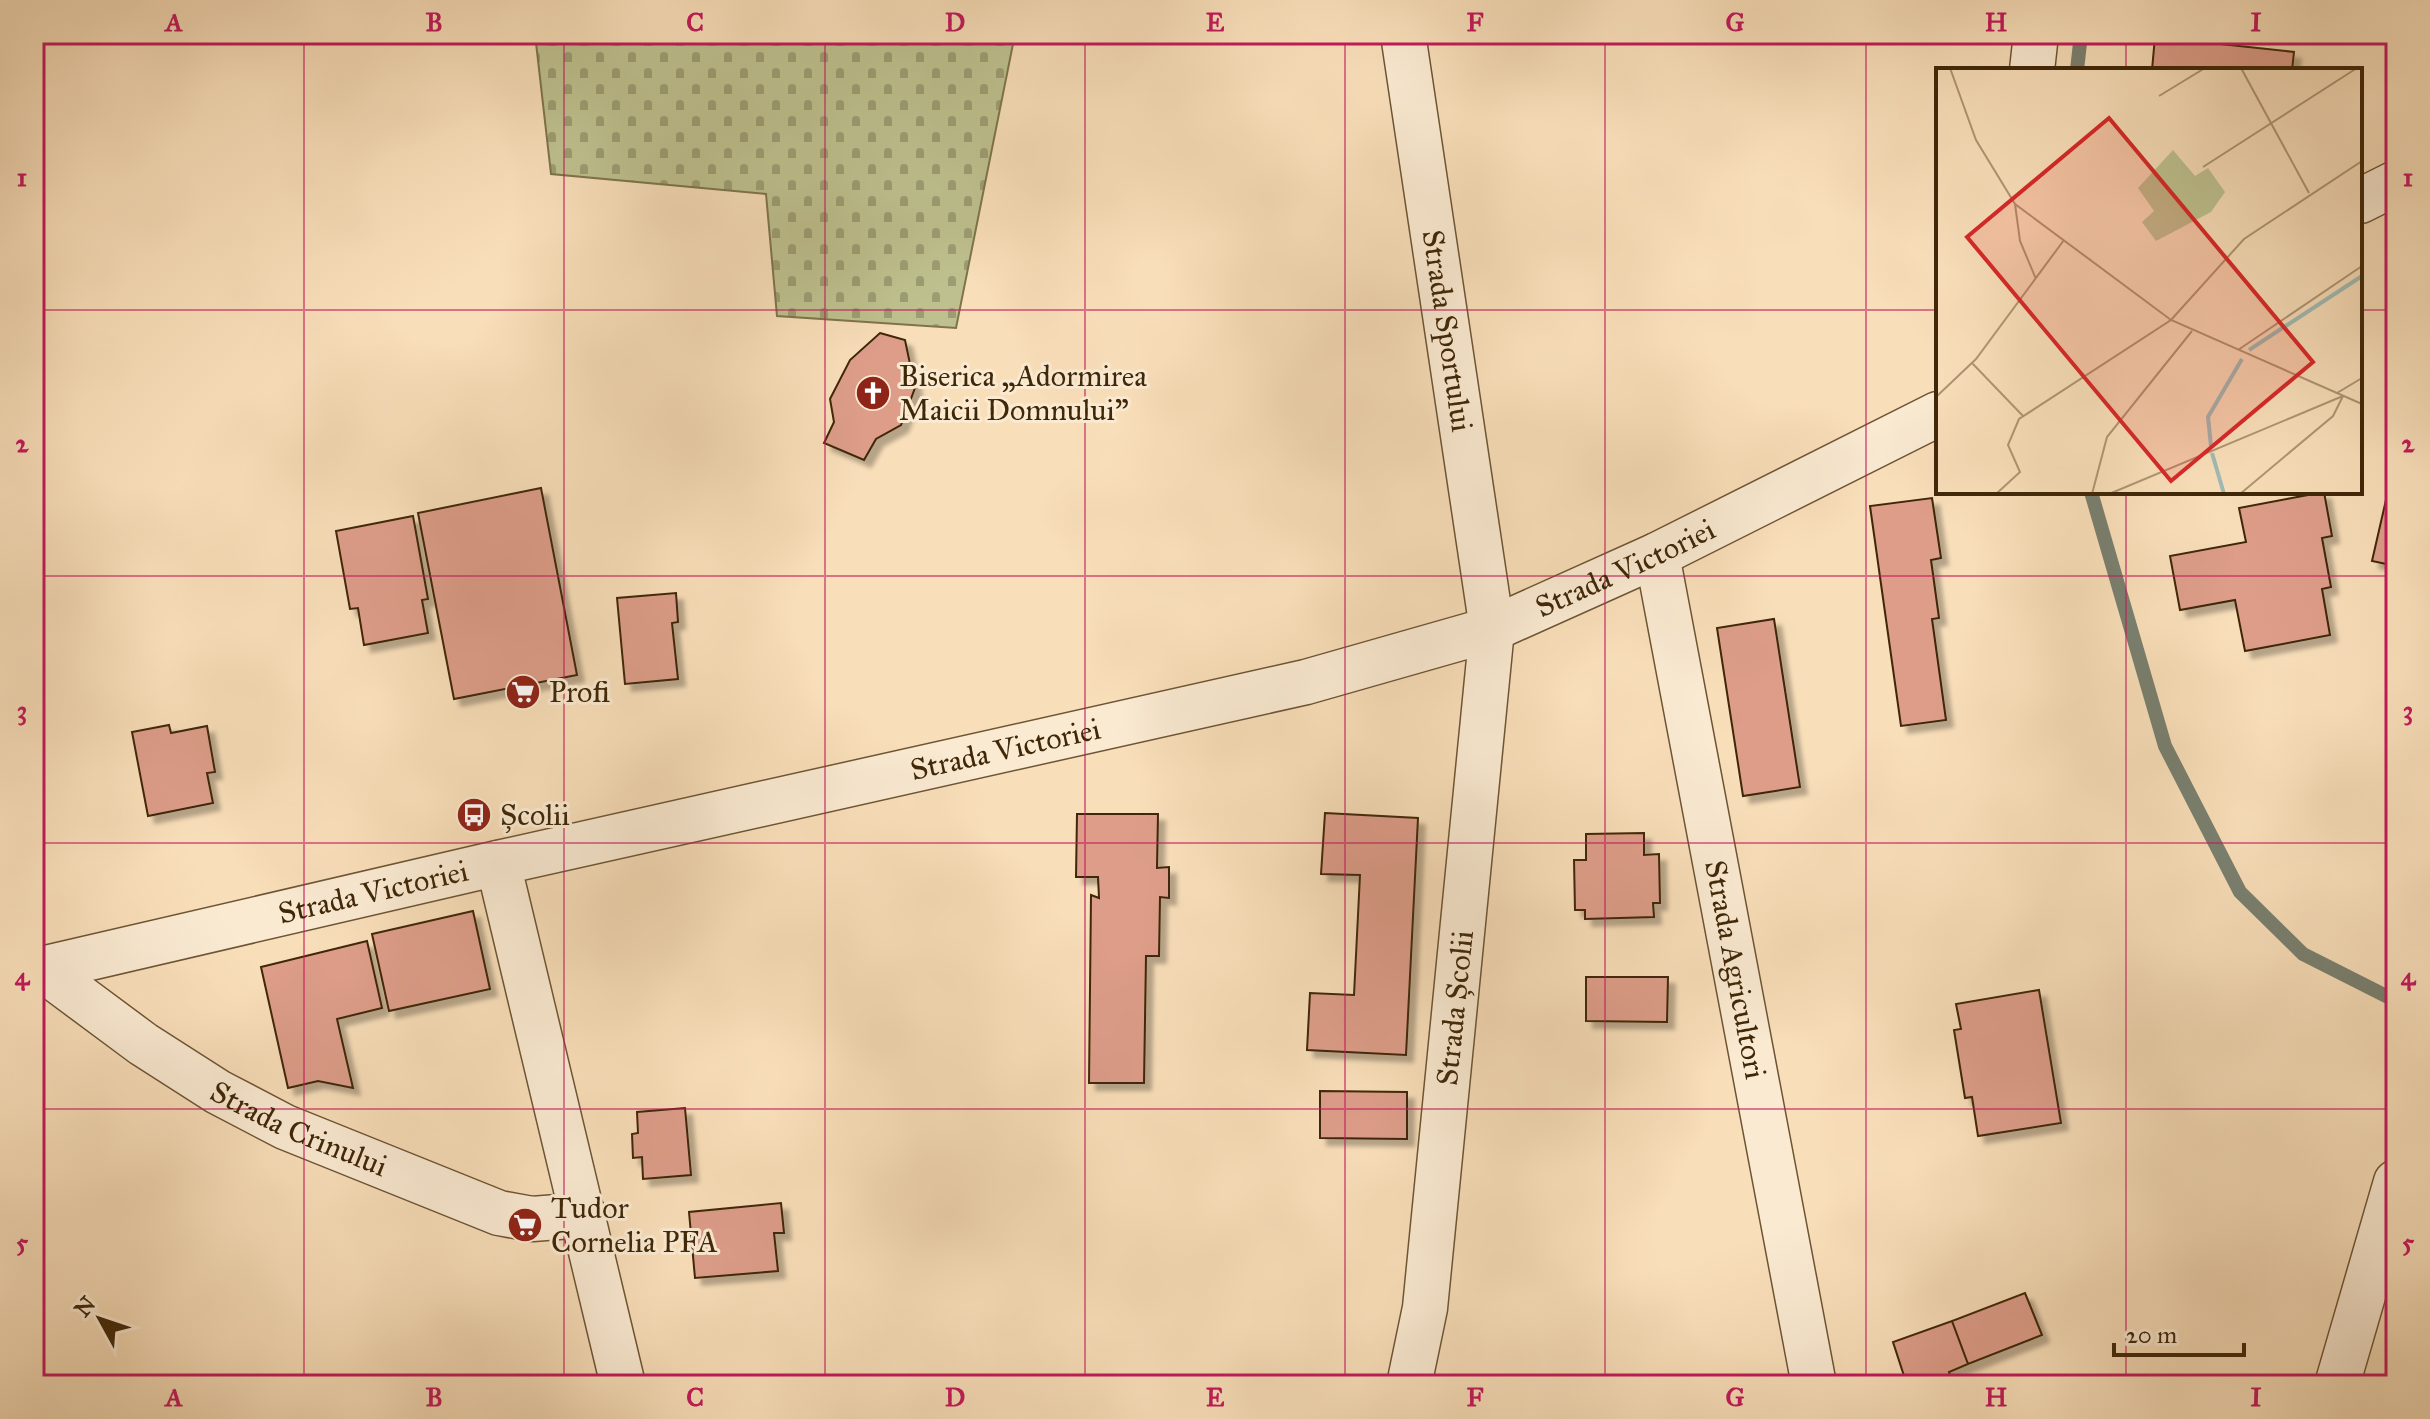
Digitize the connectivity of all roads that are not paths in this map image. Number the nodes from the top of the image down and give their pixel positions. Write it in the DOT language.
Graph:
graph roads {
  1 [pos="1403,34"];
  2 [pos="2036,34"];
  3 [pos="2032,68"];
  4 [pos="2396,183"];
  5 [pos="2362,200"];
  6 [pos="1936,415"];
  7 [pos="1657,555"];
  8 [pos="1492,629"];
  9 [pos="498,863"];
  10 [pos="38,969"];
  11 [pos="2396,1182"];
  12 [pos="584,1215"];
  13 [pos="623,1385"];
  14 [pos="1409,1385"];
  15 [pos="1814,1385"];
  16 [pos="2337,1385"];
  1 -- 8 [label="street, Strada Sportului"];
  2 -- 3 [label="street"];
  4 -- 5 [label="street"];
  6 -- 7 [label="street, Strada Victoriei"];
  7 -- 8 [label="street, Strada Victoriei"];
  7 -- 15 [label="street, Strada Agricultori"];
  8 -- 9 [label="street, Strada Victoriei"];
  8 -- 14 [label="street, Strada Școlii"];
  9 -- 10 [label="street, Strada Victoriei"];
  9 -- 12 [label="street"];
  10 -- 12 [label="street, Strada Crinului"];
  11 -- 16 [label="street"];
  12 -- 13 [label="street"];
}
